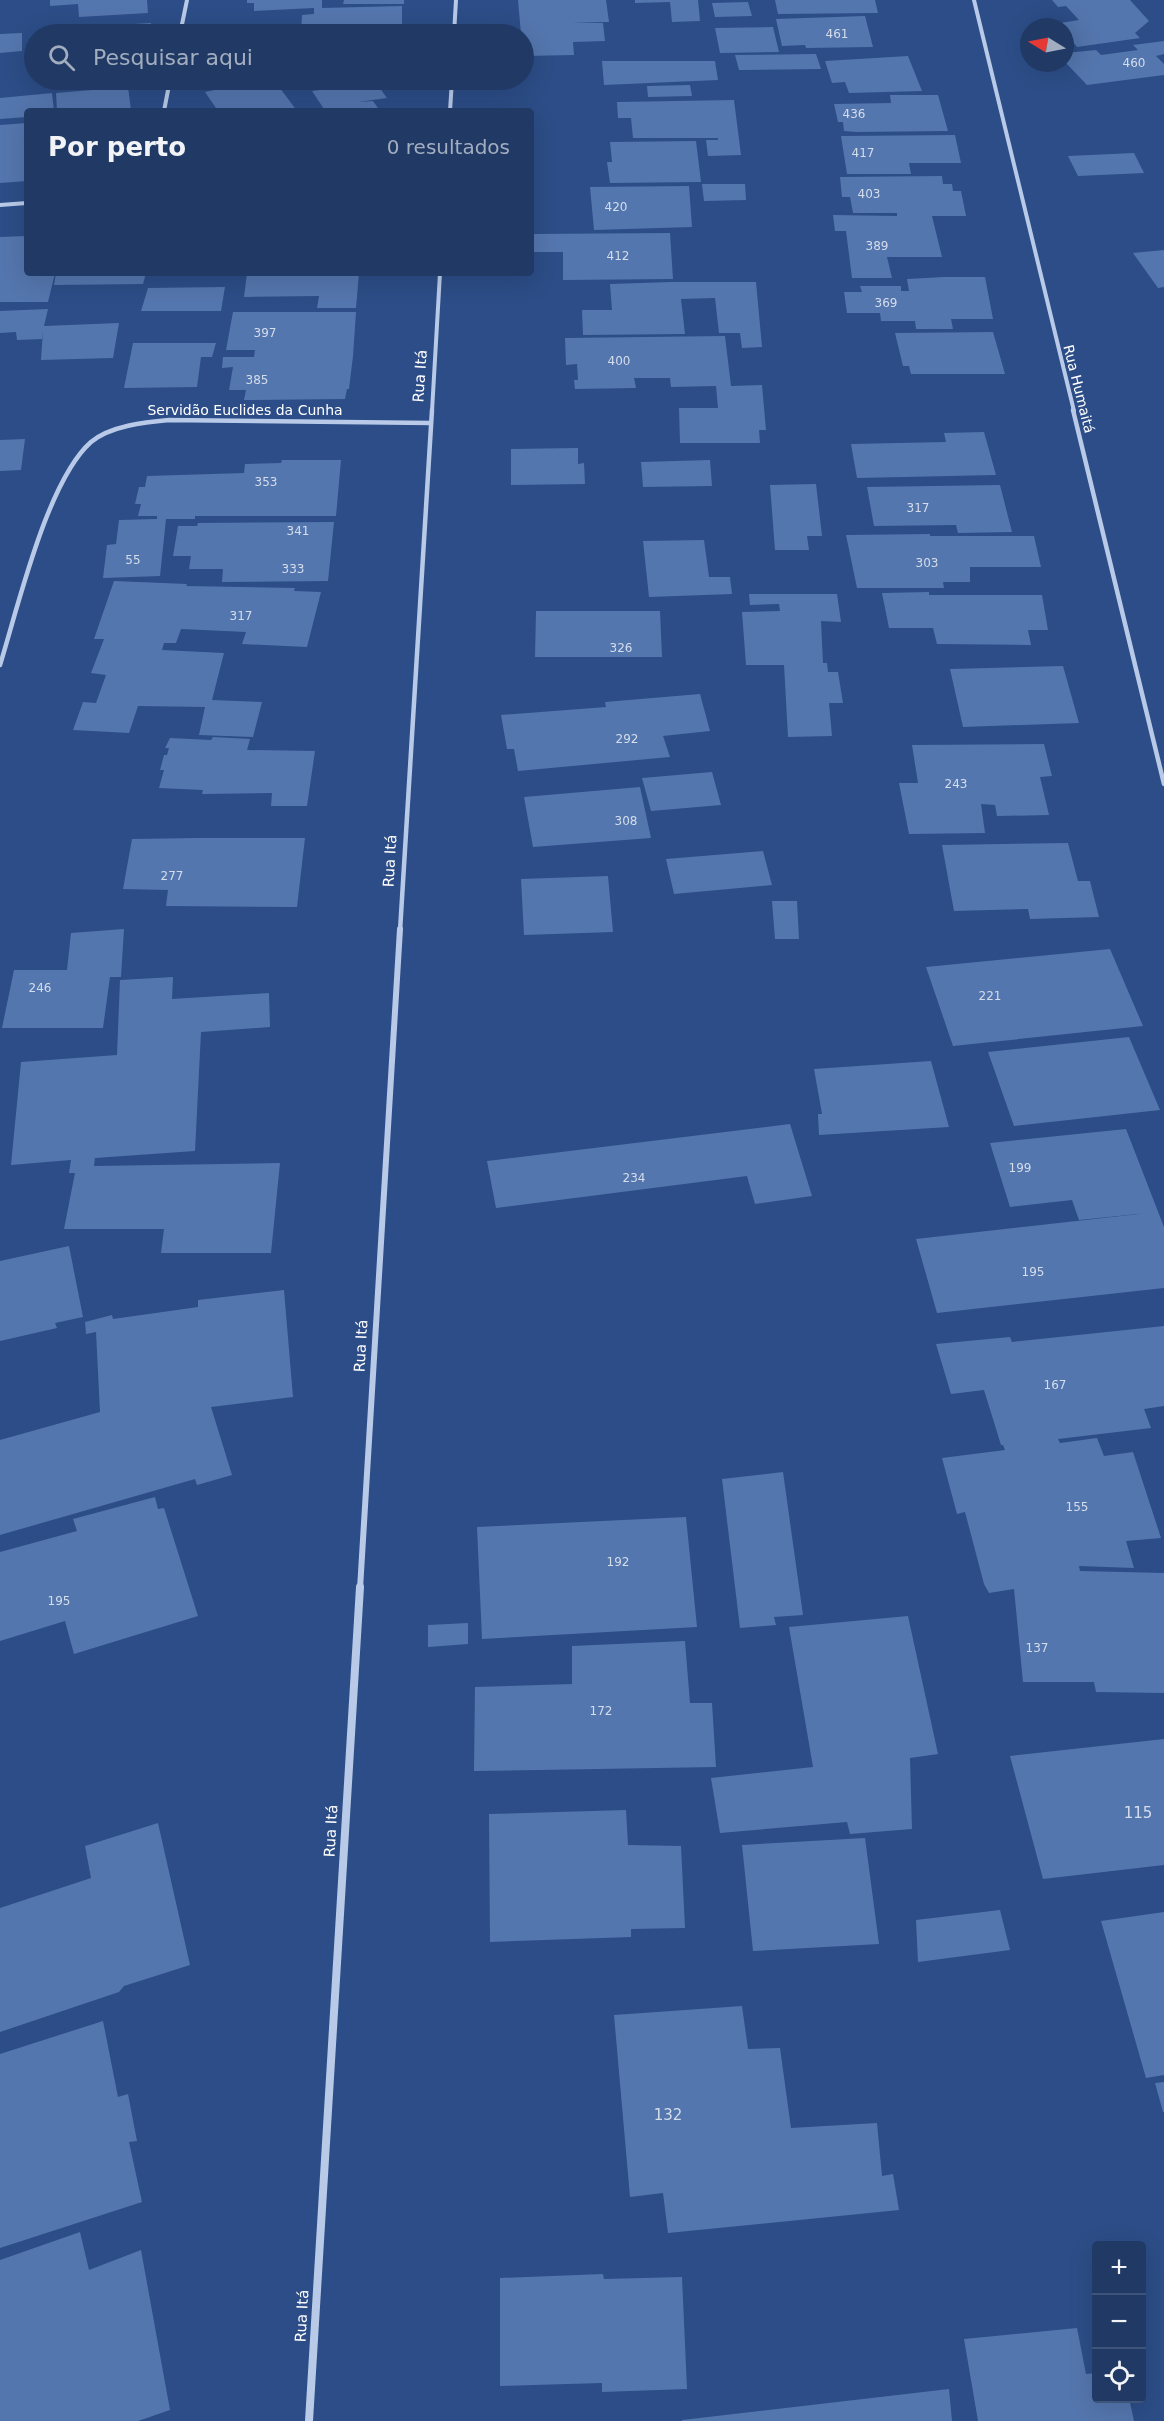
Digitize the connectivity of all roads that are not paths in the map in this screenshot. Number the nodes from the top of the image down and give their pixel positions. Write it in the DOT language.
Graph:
graph roads {
  1 [pos="187,0"];
  2 [pos="456,0"];
  3 [pos="974,0"];
  4 [pos="182,24"];
  5 [pos="455,24"];
  6 [pos="168,90"];
  7 [pos="451,90"];
  8 [pos="165,108"];
  9 [pos="450,108"];
  10 [pos="24,203"];
  11 [pos="0,205"];
  12 [pos="440,276"];
  13 [pos="430,423"];
  14 [pos="0,665"];
  15 [pos="1164,784"];
  16 [pos="309,2421"];
  1 -- 4 [label="street"];
  2 -- 5 [label="street"];
  3 -- 15 [label="street, Rua Humaitá"];
  6 -- 8 [label="street"];
  7 -- 9 [label="street"];
  10 -- 11 [label="street"];
  12 -- 13 [label="street, Rua Itá"];
  13 -- 14 [label="street, Servidão Euclides da Cunha"];
  13 -- 16 [label="street, Rua Itá"];
}
